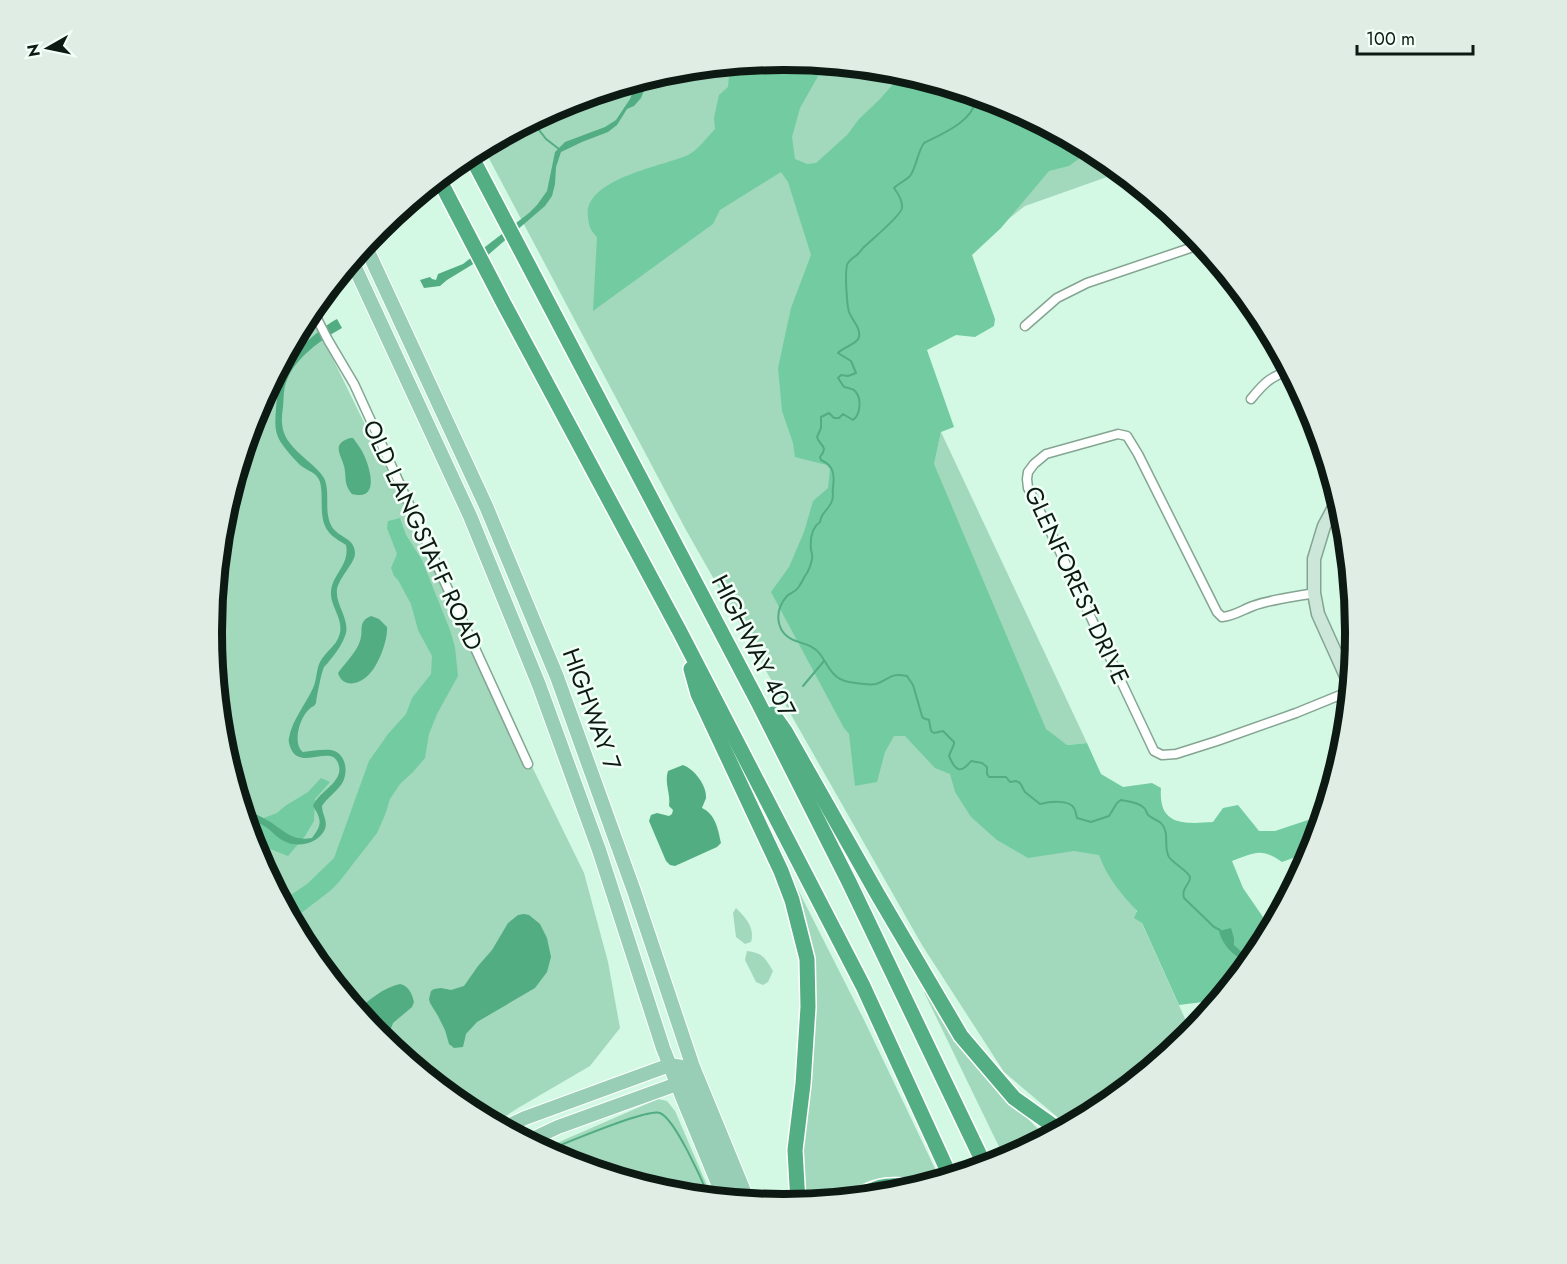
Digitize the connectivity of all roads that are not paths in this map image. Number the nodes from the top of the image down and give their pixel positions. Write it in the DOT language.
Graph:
graph roads {
  1 [pos="475,163"];
  2 [pos="442,187"];
  3 [pos="1192,247"];
  4 [pos="369,253"];
  5 [pos="356,269"];
  6 [pos="318,319"];
  7 [pos="1025,326"];
  8 [pos="1281,373"];
  9 [pos="1251,399"];
  10 [pos="1332,512"];
  11 [pos="1314,593"];
  12 [pos="680,632"];
  13 [pos="729,647"];
  14 [pos="1344,671"];
  15 [pos="1341,695"];
  16 [pos="528,764"];
  17 [pos="670,1065"];
  18 [pos="686,1076"];
  19 [pos="513,1124"];
  20 [pos="1052,1125"];
  21 [pos="537,1137"];
  22 [pos="981,1158"];
  23 [pos="947,1169"];
  24 [pos="721,1190"];
  25 [pos="733,1191"];
  26 [pos="743,1192"];
  27 [pos="797,1193"];
  1 -- 13 [label="highway, HIGHWAY 407"];
  2 -- 12 [label="highway"];
  3 -- 7 [label="street"];
  4 -- 18 [label="main road, HIGHWAY 7"];
  5 -- 17 [label="main road, HIGHWAY 7"];
  6 -- 16 [label="street, OLD LANGSTAFF ROAD"];
  8 -- 9 [label="street"];
  10 -- 11 [label="street"];
  11 -- 14 [label="street"];
  11 -- 15 [label="street, GLENFOREST DRIVE"];
  12 -- 23 [label="highway"];
  12 -- 27 [label="highway"];
  13 -- 20 [label="highway"];
  13 -- 22 [label="highway, HIGHWAY 407"];
  17 -- 18 [label="main road"];
  17 -- 19 [label="main road"];
  18 -- 21 [label="main road"];
  18 -- 24 [label="main road, HIGHWAY 7"];
  18 -- 25 [label="main road"];
  18 -- 26 [label="main road, HIGHWAY 7"];
}
